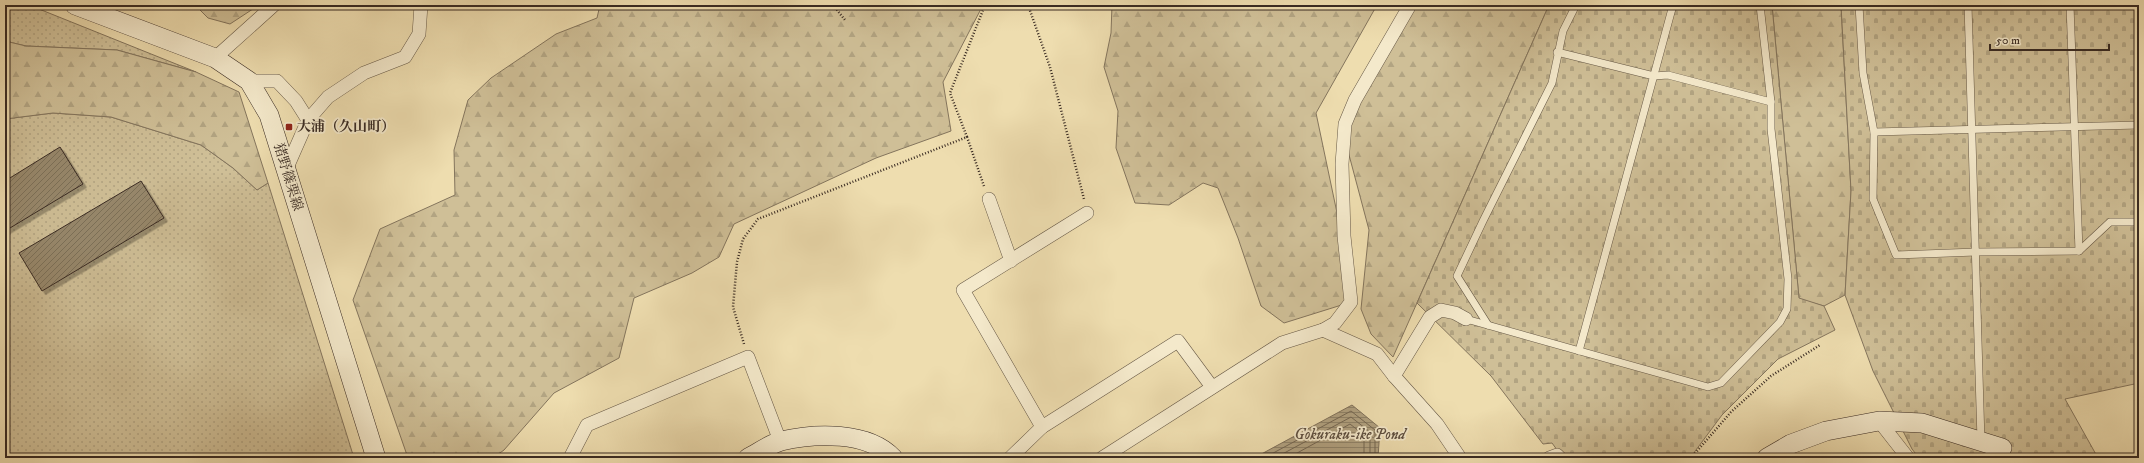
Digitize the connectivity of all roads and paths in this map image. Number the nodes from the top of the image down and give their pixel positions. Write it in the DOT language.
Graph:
graph roads {
  1 [pos="75,5"];
  2 [pos="274,5"];
  3 [pos="421,5"];
  4 [pos="833,5"];
  5 [pos="985,5"];
  6 [pos="1028,5"];
  7 [pos="1410,5"];
  8 [pos="1576,5"];
  9 [pos="1673,5"];
  10 [pos="1760,5"];
  11 [pos="1859,5"];
  12 [pos="1968,5"];
  13 [pos="2070,5"];
  14 [pos="845,20"];
  15 [pos="1557,52"];
  16 [pos="215,58"];
  17 [pos="1654,76"];
  18 [pos="248,81"];
  19 [pos="1771,102"];
  20 [pos="308,120"];
  21 [pos="2139,125"];
  22 [pos="2074,126"];
  23 [pos="1972,130"];
  24 [pos="1874,132"];
  25 [pos="968,137"];
  26 [pos="286,170"];
  27 [pos="989,199"];
  28 [pos="1087,214"];
  29 [pos="2139,222"];
  30 [pos="2079,251"];
  31 [pos="1976,252"];
  32 [pos="1011,261"];
  33 [pos="1466,319"];
  34 [pos="1488,325"];
  35 [pos="1323,330"];
  36 [pos="1820,345"];
  37 [pos="1579,351"];
  38 [pos="748,358"];
  39 [pos="1394,376"];
  40 [pos="1212,387"];
  41 [pos="1879,421"];
  42 [pos="1042,427"];
  43 [pos="780,441"];
  44 [pos="1981,441"];
  45 [pos="2002,448"];
  46 [pos="752,457"];
  47 [pos="376,458"];
  48 [pos="570,458"];
  49 [pos="893,458"];
  50 [pos="1010,458"];
  51 [pos="1102,458"];
  52 [pos="1460,458"];
  53 [pos="1550,458"];
  54 [pos="1560,458"];
  55 [pos="1691,458"];
  56 [pos="1767,458"];
  57 [pos="1908,458"];
  1 -- 16 [label="main road, 猪野篠栗線"];
  2 -- 16 [label="street"];
  3 -- 20 [label="street"];
  4 -- 14 [label="path"];
  5 -- 25 [label="path"];
  6 -- 28 [label="path"];
  7 -- 35 [label="street"];
  8 -- 15 [label="lane"];
  9 -- 17 [label="lane"];
  10 -- 19 [label="lane"];
  11 -- 24 [label="lane"];
  12 -- 23 [label="lane"];
  13 -- 22 [label="lane"];
  15 -- 17 [label="lane"];
  15 -- 34 [label="lane"];
  16 -- 18 [label="main road, 猪野篠栗線"];
  17 -- 19 [label="lane"];
  17 -- 37 [label="lane"];
  18 -- 20 [label="street"];
  18 -- 26 [label="main road, 猪野篠栗線"];
  19 -- 37 [label="lane"];
  20 -- 26 [label="street"];
  21 -- 22 [label="lane"];
  22 -- 23 [label="lane"];
  22 -- 30 [label="lane"];
  23 -- 24 [label="lane"];
  23 -- 31 [label="lane"];
  24 -- 31 [label="lane"];
  25 -- 27 [label="path"];
  25 -- 38 [label="path"];
  26 -- 47 [label="main road, 猪野篠栗線"];
  27 -- 32 [label="street"];
  28 -- 32 [label="street"];
  29 -- 30 [label="lane"];
  30 -- 31 [label="lane"];
  31 -- 44 [label="lane"];
  32 -- 42 [label="street"];
  33 -- 34 [label="lane"];
  33 -- 39 [label="street"];
  34 -- 37 [label="lane"];
  35 -- 39 [label="street"];
  35 -- 40 [label="street"];
  36 -- 55 [label="path"];
  38 -- 43 [label="street"];
  38 -- 48 [label="street"];
  39 -- 52 [label="street"];
  40 -- 42 [label="street"];
  40 -- 51 [label="street"];
  41 -- 44 [label="main road"];
  41 -- 56 [label="main road"];
  41 -- 57 [label="street"];
  42 -- 50 [label="street"];
  43 -- 46 [label="main road"];
  43 -- 49 [label="main road"];
  44 -- 45 [label="main road"];
  53 -- 54 [label="street"];
}
